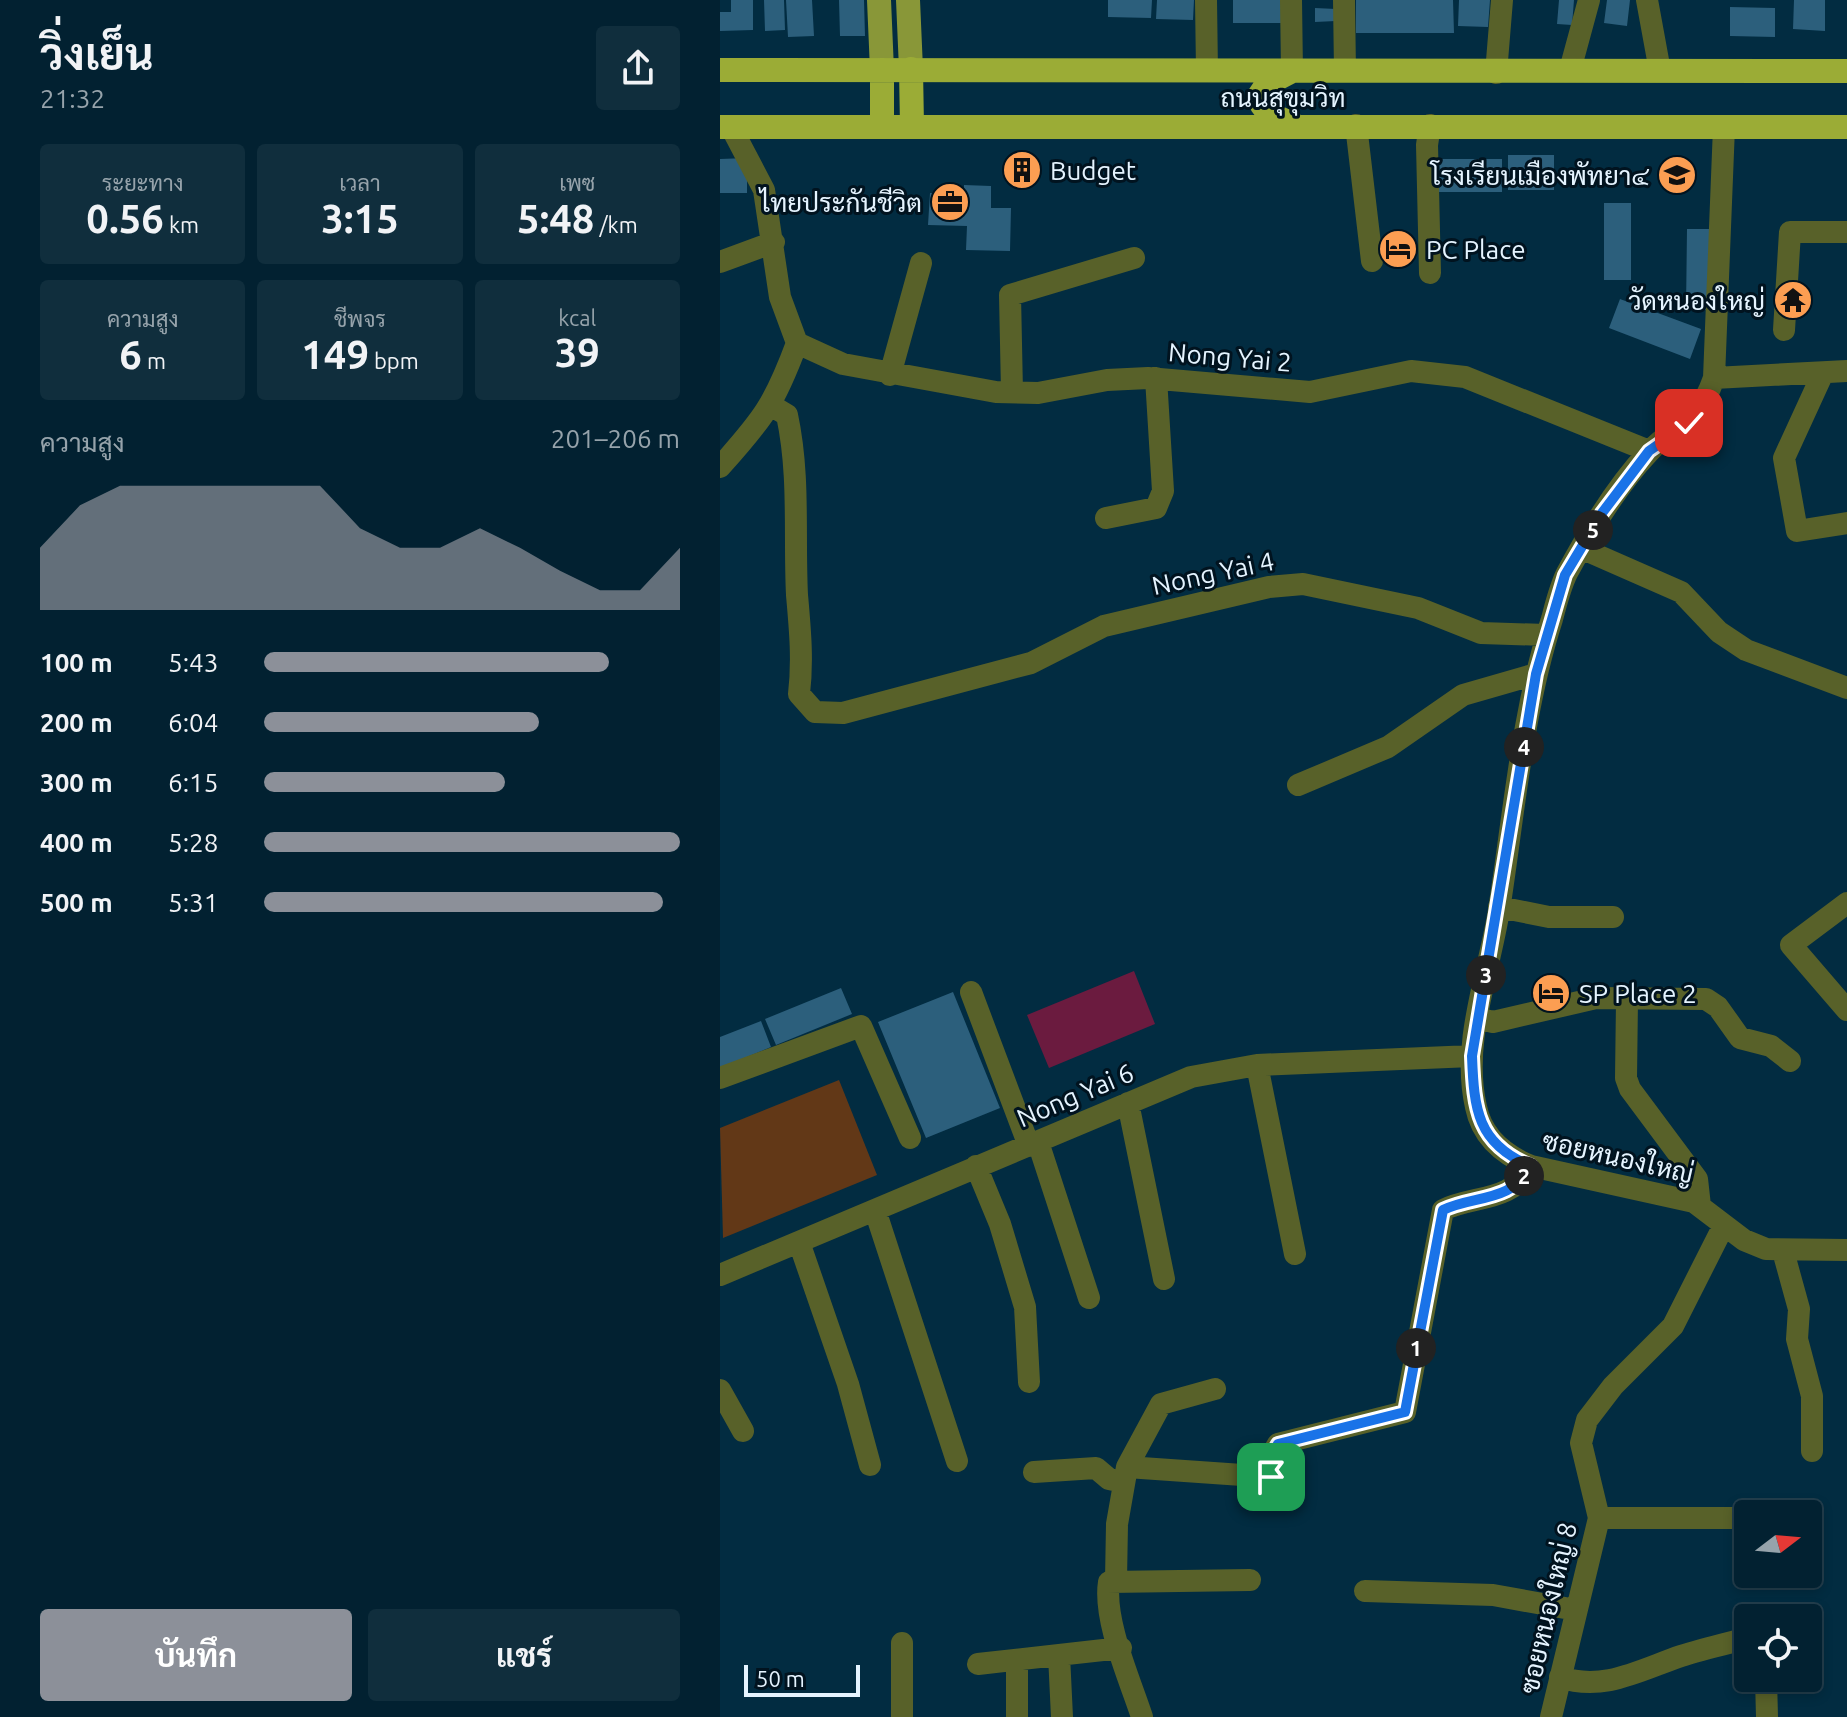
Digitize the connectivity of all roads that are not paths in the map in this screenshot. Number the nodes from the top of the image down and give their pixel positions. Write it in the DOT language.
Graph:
graph roads {
  1 [pos="879,0"];
  2 [pos="908,0"];
  3 [pos="1206,0"];
  4 [pos="1291,0"];
  5 [pos="1344,0"];
  6 [pos="1502,0"];
  7 [pos="1589,0"];
  8 [pos="1647,0"];
  9 [pos="911,69"];
  10 [pos="720,70"];
  11 [pos="882,70"];
  12 [pos="1570,70"];
  13 [pos="1207,71"];
  14 [pos="1292,71"];
  15 [pos="1345,71"];
  16 [pos="1660,71"];
  17 [pos="1847,71"];
  18 [pos="1496,73"];
  19 [pos="882,125"];
  20 [pos="1295,125"];
  21 [pos="1356,125"];
  22 [pos="1430,125"];
  23 [pos="912,126"];
  24 [pos="726,127"];
  25 [pos="1724,127"];
  26 [pos="1847,127"];
  27 [pos="1847,232"];
  28 [pos="774,242"];
  29 [pos="1134,258"];
  30 [pos="1372,261"];
  31 [pos="720,262"];
  32 [pos="921,263"];
  33 [pos="1430,273"];
  34 [pos="1784,330"];
  35 [pos="797,343"];
  36 [pos="1847,371"];
  37 [pos="1823,373"];
  38 [pos="890,375"];
  39 [pos="1156,378"];
  40 [pos="1714,378"];
  41 [pos="1012,392"];
  42 [pos="772,406"];
  43 [pos="1649,451"];
  44 [pos="720,467"];
  45 [pos="1106,518"];
  46 [pos="1847,523"];
  47 [pos="1583,549"];
  48 [pos="1546,635"];
  49 [pos="1536,674"];
  50 [pos="1847,688"];
  51 [pos="1298,785"];
  52 [pos="1847,903"];
  53 [pos="1499,907"];
  54 [pos="1613,917"];
  55 [pos="971,992"];
  56 [pos="1627,1000"];
  57 [pos="1847,1010"];
  58 [pos="1477,1018"];
  59 [pos="1472,1056"];
  60 [pos="1790,1061"];
  61 [pos="1257,1065"];
  62 [pos="720,1078"];
  63 [pos="1128,1103"];
  64 [pos="910,1138"];
  65 [pos="1033,1144"];
  66 [pos="976,1166"];
  67 [pos="1531,1166"];
  68 [pos="1700,1206"];
  69 [pos="875,1210"];
  70 [pos="1724,1225"];
  71 [pos="799,1242"];
  72 [pos="1847,1250"];
  73 [pos="1783,1251"];
  74 [pos="1295,1254"];
  75 [pos="720,1275"];
  76 [pos="1164,1279"];
  77 [pos="1089,1298"];
  78 [pos="1029,1382"];
  79 [pos="1215,1389"];
  80 [pos="720,1390"];
  81 [pos="743,1431"];
  82 [pos="1812,1451"];
  83 [pos="957,1461"];
  84 [pos="870,1465"];
  85 [pos="1034,1472"];
  86 [pos="1125,1474"];
  87 [pos="1599,1518"];
  88 [pos="1734,1518"];
  89 [pos="1116,1580"];
  90 [pos="1250,1580"];
  91 [pos="1365,1591"];
  92 [pos="1576,1610"];
  93 [pos="1734,1642"];
  94 [pos="902,1643"];
  95 [pos="1121,1648"];
  96 [pos="1059,1655"];
  97 [pos="1017,1660"];
  98 [pos="978,1664"];
  99 [pos="1560,1677"];
  100 [pos="1766,1692"];
  101 [pos="902,1717"];
  102 [pos="1017,1717"];
  103 [pos="1062,1717"];
  104 [pos="1142,1717"];
  105 [pos="1551,1717"];
  106 [pos="1767,1717"];
  1 -- 11 [label="main road"];
  2 -- 9 [label="main road"];
  3 -- 13 [label="street"];
  4 -- 14 [label="street"];
  5 -- 15 [label="street"];
  6 -- 18 [label="street"];
  7 -- 12 [label="street"];
  8 -- 16 [label="street"];
  9 -- 11 [label="highway, ถนนสุขุมวิท"];
  9 -- 13 [label="highway, ถนนสุขุมวิท"];
  9 -- 23 [label="highway"];
  10 -- 11 [label="highway, ถนนสุขุมวิท"];
  11 -- 19 [label="highway"];
  12 -- 16 [label="highway, ถนนสุขุมวิท"];
  12 -- 18 [label="highway, ถนนสุขุมวิท"];
  13 -- 14 [label="highway, ถนนสุขุมวิท"];
  14 -- 15 [label="highway, ถนนสุขุมวิท"];
  14 -- 20 [label="highway"];
  15 -- 18 [label="highway, ถนนสุขุมวิท"];
  16 -- 17 [label="highway, ถนนสุขุมวิท"];
  19 -- 23 [label="highway, ถนนสุขุมวิท"];
  19 -- 24 [label="highway, ถนนสุขุมวิท"];
  20 -- 21 [label="highway, ถนนสุขุมวิท"];
  20 -- 23 [label="highway, ถนนสุขุมวิท"];
  21 -- 22 [label="highway, ถนนสุขุมวิท"];
  21 -- 30 [label="street"];
  22 -- 25 [label="highway, ถนนสุขุมวิท"];
  22 -- 33 [label="street"];
  24 -- 28 [label="street"];
  25 -- 26 [label="highway, ถนนสุขุมวิท"];
  25 -- 40 [label="street, ซอยหนองใหญ่"];
  27 -- 34 [label="street"];
  28 -- 31 [label="street"];
  28 -- 35 [label="street"];
  29 -- 41 [label="street"];
  32 -- 38 [label="street"];
  35 -- 38 [label="street, Nong Yai 2"];
  35 -- 42 [label="street"];
  36 -- 37 [label="street"];
  37 -- 40 [label="street"];
  37 -- 46 [label="street"];
  38 -- 41 [label="street, Nong Yai 2"];
  39 -- 41 [label="street, Nong Yai 2"];
  39 -- 43 [label="street, Nong Yai 2"];
  39 -- 45 [label="street"];
  40 -- 43 [label="street, ซอยหนองใหญ่"];
  42 -- 44 [label="street"];
  42 -- 48 [label="street, Nong Yai 4"];
  43 -- 47 [label="street, ซอยหนองใหญ่"];
  47 -- 48 [label="street, ซอยหนองใหญ่"];
  47 -- 50 [label="street"];
  48 -- 49 [label="street, ซอยหนองใหญ่"];
  49 -- 51 [label="street"];
  49 -- 53 [label="street, ซอยหนองใหญ่"];
  52 -- 57 [label="street"];
  53 -- 54 [label="street"];
  53 -- 58 [label="street, ซอยหนองใหญ่"];
  55 -- 65 [label="street"];
  56 -- 58 [label="street"];
  56 -- 60 [label="street"];
  56 -- 68 [label="street"];
  58 -- 59 [label="street, ซอยหนองใหญ่"];
  59 -- 61 [label="street, Nong Yai 6"];
  59 -- 67 [label="street, ซอยหนองใหญ่"];
  61 -- 63 [label="street, Nong Yai 6"];
  61 -- 74 [label="street"];
  62 -- 64 [label="street"];
  63 -- 65 [label="street, Nong Yai 6"];
  63 -- 76 [label="street"];
  65 -- 66 [label="street, Nong Yai 6"];
  65 -- 77 [label="street"];
  66 -- 69 [label="street, Nong Yai 6"];
  66 -- 78 [label="street"];
  67 -- 68 [label="street, ซอยหนองใหญ่"];
  67 -- 86 [label="street"];
  68 -- 70 [label="street, ซอยหนองใหญ่"];
  69 -- 71 [label="street, Nong Yai 6"];
  69 -- 83 [label="street"];
  70 -- 73 [label="street, ซอยหนองใหญ่"];
  70 -- 87 [label="street, ซอยหนองใหญ่ 8"];
  71 -- 75 [label="street, Nong Yai 6"];
  71 -- 84 [label="street"];
  72 -- 73 [label="street, ซอยหนองใหญ่"];
  73 -- 82 [label="street"];
  79 -- 86 [label="street"];
  80 -- 81 [label="street"];
  85 -- 86 [label="street"];
  86 -- 89 [label="street"];
  87 -- 88 [label="street"];
  87 -- 92 [label="street, ซอยหนองใหญ่ 8"];
  89 -- 90 [label="street"];
  89 -- 95 [label="street"];
  91 -- 92 [label="street"];
  92 -- 99 [label="street, ซอยหนองใหญ่ 8"];
  93 -- 99 [label="street"];
  94 -- 101 [label="street"];
  95 -- 96 [label="street"];
  95 -- 104 [label="street"];
  96 -- 97 [label="street"];
  96 -- 103 [label="street"];
  97 -- 98 [label="street"];
  97 -- 102 [label="street"];
  99 -- 105 [label="street, ซอยหนองใหญ่ 8"];
  100 -- 106 [label="street"];
}
